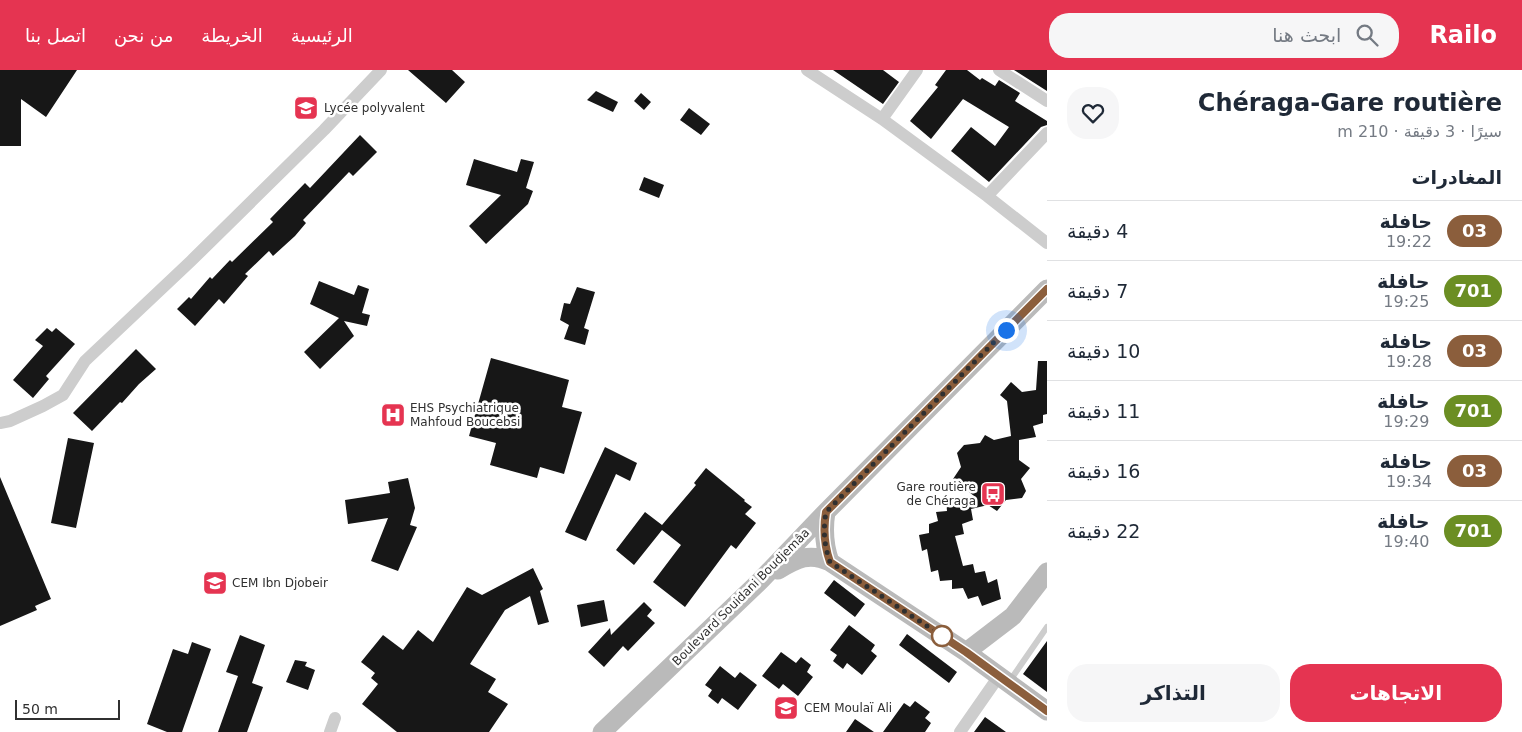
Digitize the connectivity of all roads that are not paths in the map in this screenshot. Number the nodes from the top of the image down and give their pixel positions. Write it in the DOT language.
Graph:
graph roads {
  1 [pos="381,70"];
  2 [pos="807,70"];
  3 [pos="916,70"];
  4 [pos="999,70"];
  5 [pos="1047,100"];
  6 [pos="882,119"];
  7 [pos="1047,133"];
  8 [pos="987,196"];
  9 [pos="1047,244"];
  10 [pos="1047,288"];
  11 [pos="0,423"];
  12 [pos="826,512"];
  13 [pos="830,562"];
  14 [pos="1047,572"];
  15 [pos="760,582"];
  16 [pos="1047,627"];
  17 [pos="966,652"];
  18 [pos="1004,679"];
  19 [pos="1047,711"];
  20 [pos="335,718"];
  21 [pos="330,732"];
  22 [pos="602,732"];
  23 [pos="960,732"];
  1 -- 11 [label="street"];
  2 -- 6 [label="street"];
  3 -- 6 [label="street"];
  4 -- 5 [label="street"];
  6 -- 8 [label="street"];
  7 -- 8 [label="street"];
  8 -- 9 [label="street"];
  10 -- 12 [label="main road, Boulevard Souidani Boudjemâa"];
  12 -- 13 [label="main road"];
  12 -- 15 [label="main road, Boulevard Souidani Boudjemâa"];
  13 -- 15 [label="main road"];
  13 -- 17 [label="main road"];
  14 -- 17 [label="main road"];
  15 -- 22 [label="main road, Boulevard Souidani Boudjemâa"];
  16 -- 18 [label="lane"];
  17 -- 18 [label="main road"];
  18 -- 19 [label="main road"];
  18 -- 23 [label="street"];
  20 -- 21 [label="street"];
}
